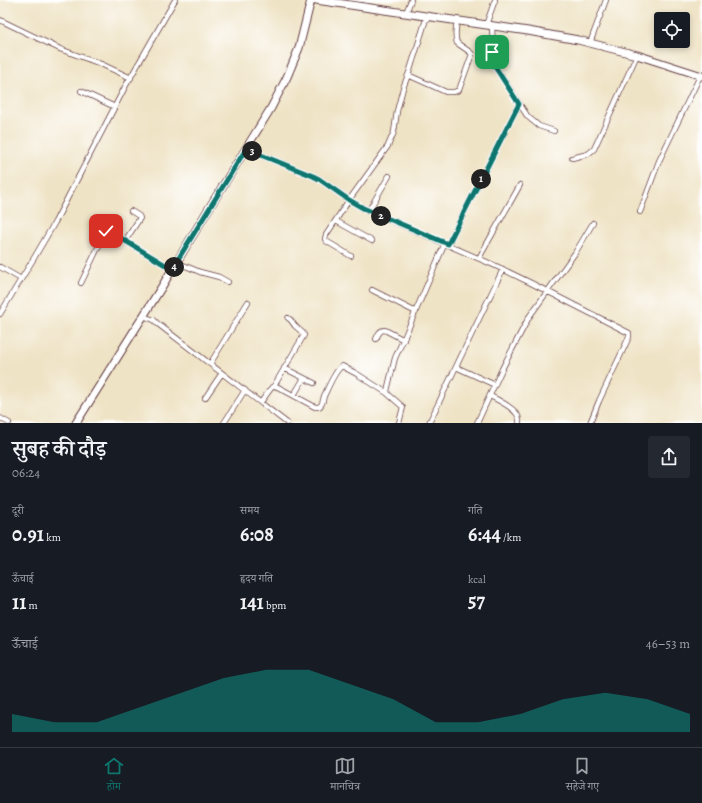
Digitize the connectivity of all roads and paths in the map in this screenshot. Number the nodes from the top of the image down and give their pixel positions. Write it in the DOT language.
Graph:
graph roads {
  1 [pos="176,0"];
  2 [pos="311,0"];
  3 [pos="316,0"];
  4 [pos="411,0"];
  5 [pos="495,0"];
  6 [pos="606,0"];
  7 [pos="406,13"];
  8 [pos="427,16"];
  9 [pos="0,20"];
  10 [pos="457,21"];
  11 [pos="489,26"];
  12 [pos="590,43"];
  13 [pos="637,55"];
  14 [pos="408,75"];
  15 [pos="701,76"];
  16 [pos="131,78"];
  17 [pos="81,91"];
  18 [pos="519,104"];
  19 [pos="115,107"];
  20 [pos="554,131"];
  21 [pos="246,149"];
  22 [pos="572,158"];
  23 [pos="389,176"];
  24 [pos="520,184"];
  25 [pos="349,200"];
  26 [pos="369,210"];
  27 [pos="131,211"];
  28 [pos="640,212"];
  29 [pos="336,221"];
  30 [pos="593,223"];
  31 [pos="125,241"];
  32 [pos="372,242"];
  33 [pos="446,244"];
  34 [pos="351,256"];
  35 [pos="479,258"];
  36 [pos="174,266"];
  37 [pos="0,267"];
  38 [pos="503,269"];
  39 [pos="21,279"];
  40 [pos="228,282"];
  41 [pos="81,283"];
  42 [pos="372,290"];
  43 [pos="547,291"];
  44 [pos="248,302"];
  45 [pos="416,312"];
  46 [pos="0,314"];
  47 [pos="143,316"];
  48 [pos="288,318"];
  49 [pos="376,339"];
  50 [pos="404,340"];
  51 [pos="210,364"];
  52 [pos="456,367"];
  53 [pos="284,368"];
  54 [pos="222,373"];
  55 [pos="304,378"];
  56 [pos="314,383"];
  57 [pos="495,385"];
  58 [pos="274,386"];
  59 [pos="245,390"];
  60 [pos="387,393"];
  61 [pos="294,395"];
  62 [pos="490,396"];
  63 [pos="206,398"];
  64 [pos="261,402"];
  65 [pos="0,418"];
  66 [pos="9,423"];
  67 [pos="76,423"];
  68 [pos="224,423"];
  69 [pos="287,423"];
  70 [pos="399,423"];
  71 [pos="429,423"];
  72 [pos="477,423"];
  73 [pos="519,423"];
  74 [pos="590,423"];
  1 -- 16 [label="street"];
  2 -- 21 [label="street"];
  3 -- 7 [label="street"];
  4 -- 7 [label="street"];
  5 -- 11 [label="street"];
  6 -- 12 [label="street"];
  7 -- 8 [label="street"];
  8 -- 10 [label="street"];
  8 -- 14 [label="street"];
  9 -- 16 [label="street"];
  10 -- 11 [label="street"];
  10 -- 14 [label="street"];
  11 -- 12 [label="street"];
  11 -- 18 [label="street"];
  12 -- 13 [label="street"];
  13 -- 15 [label="street"];
  13 -- 22 [label="street"];
  14 -- 25 [label="street"];
  15 -- 28 [label="street"];
  16 -- 19 [label="street"];
  17 -- 19 [label="street"];
  18 -- 20 [label="street"];
  18 -- 33 [label="street"];
  19 -- 39 [label="street"];
  21 -- 25 [label="street"];
  21 -- 36 [label="street"];
  23 -- 26 [label="street"];
  24 -- 35 [label="street"];
  25 -- 26 [label="street"];
  25 -- 29 [label="street"];
  26 -- 33 [label="street"];
  27 -- 31 [label="street"];
  29 -- 32 [label="street"];
  29 -- 34 [label="street"];
  30 -- 43 [label="street"];
  31 -- 36 [label="street"];
  31 -- 41 [label="street"];
  33 -- 35 [label="street"];
  33 -- 45 [label="street"];
  35 -- 38 [label="street"];
  36 -- 40 [label="street"];
  36 -- 47 [label="street"];
  37 -- 39 [label="street"];
  38 -- 43 [label="street"];
  38 -- 52 [label="street"];
  39 -- 46 [label="street"];
  42 -- 45 [label="street"];
  43 -- 57 [label="street"];
  43 -- 74 [label="street"];
  44 -- 51 [label="street"];
  45 -- 50 [label="street"];
  47 -- 51 [label="street"];
  47 -- 67 [label="street"];
  48 -- 53 [label="street"];
  49 -- 50 [label="street"];
  50 -- 60 [label="street"];
  51 -- 54 [label="street"];
  52 -- 57 [label="street"];
  52 -- 71 [label="street"];
  53 -- 55 [label="street"];
  53 -- 58 [label="street"];
  54 -- 59 [label="street"];
  54 -- 63 [label="street"];
  55 -- 56 [label="street"];
  55 -- 61 [label="street"];
  57 -- 62 [label="street"];
  58 -- 61 [label="street"];
  58 -- 64 [label="street"];
  59 -- 64 [label="street"];
  59 -- 68 [label="street"];
  60 -- 61 [label="street"];
  60 -- 70 [label="street"];
  62 -- 72 [label="street"];
  62 -- 73 [label="street"];
  64 -- 69 [label="street"];
  65 -- 66 [label="street"];
}
